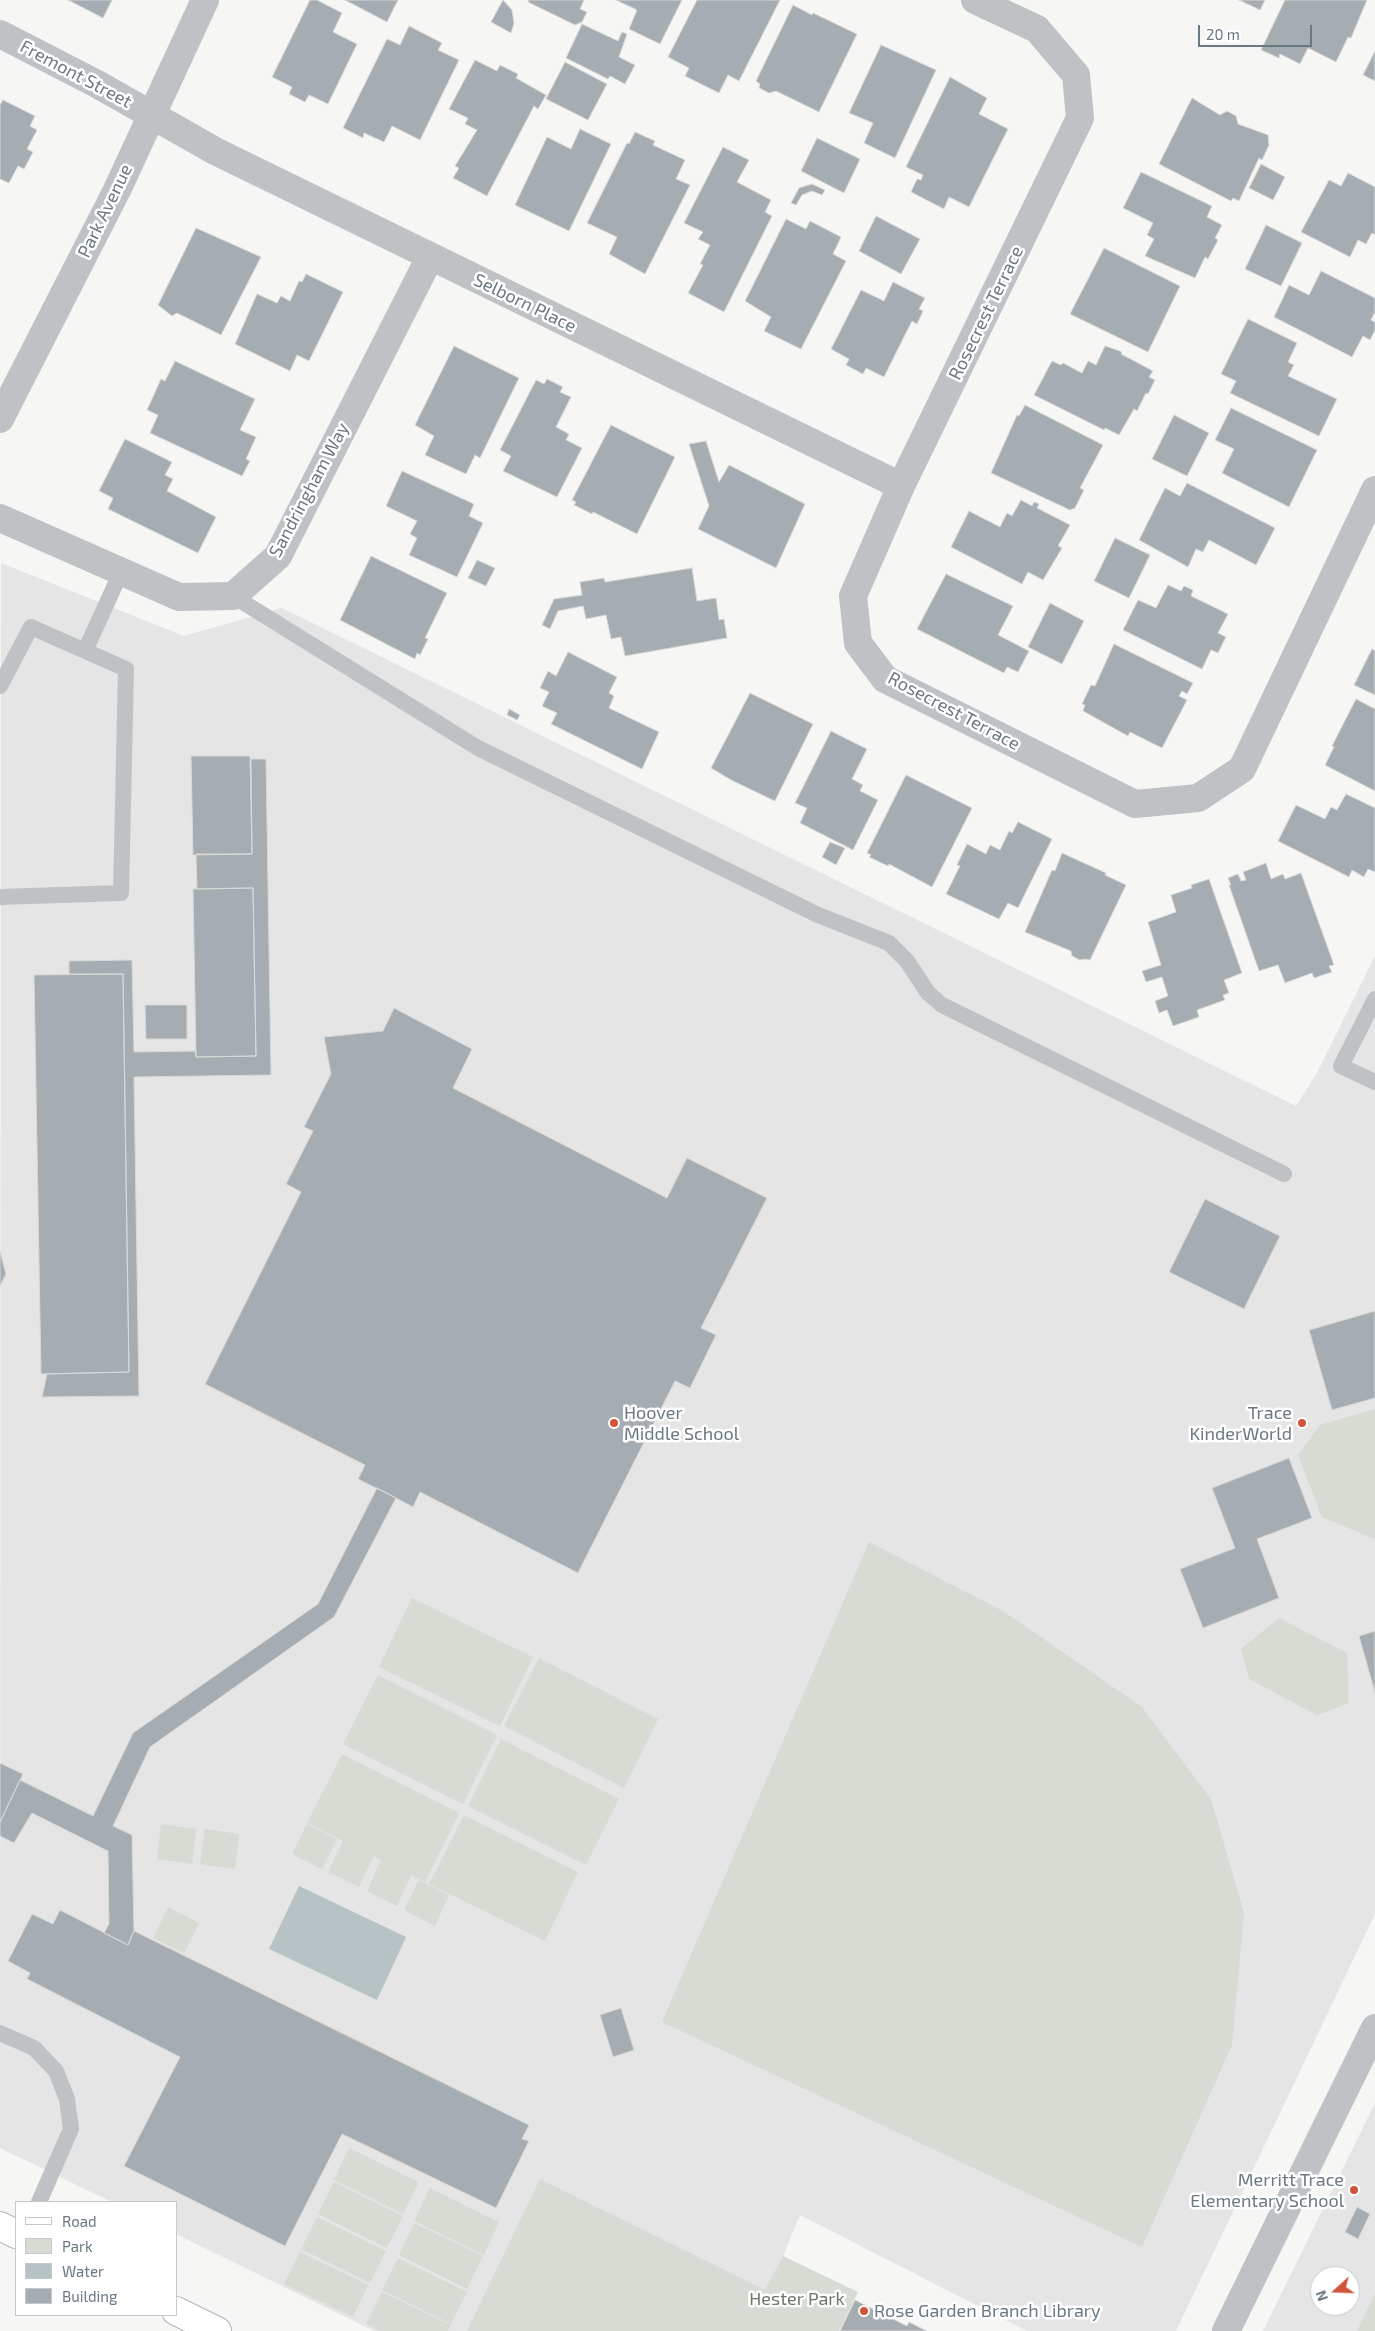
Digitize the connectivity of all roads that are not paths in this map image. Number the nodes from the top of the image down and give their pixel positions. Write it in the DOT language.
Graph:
graph roads {
  1 [pos="205,0"];
  2 [pos="975,0"];
  3 [pos="0,34"];
  4 [pos="151,115"];
  5 [pos="430,256"];
  6 [pos="0,419"];
  7 [pos="901,486"];
  8 [pos="1375,490"];
  9 [pos="0,518"];
  10 [pos="121,572"];
  11 [pos="234,596"];
  12 [pos="84,651"];
  13 [pos="0,686"];
  14 [pos="0,897"];
  15 [pos="1375,999"];
  16 [pos="1375,1082"];
  17 [pos="1284,1174"];
  18 [pos="1375,2028"];
  19 [pos="0,2033"];
  20 [pos="39,2201"];
  21 [pos="0,2226"];
  22 [pos="15,2234"];
  23 [pos="178,2312"];
  24 [pos="217,2331"];
  25 [pos="1226,2331"];
  1 -- 4 [label="street, Park Avenue"];
  2 -- 7 [label="street, Rosecrest Terrace"];
  3 -- 4 [label="street, Fremont Street"];
  4 -- 5 [label="street, Selborn Place"];
  4 -- 6 [label="street, Park Avenue"];
  5 -- 7 [label="street, Selborn Place"];
  5 -- 11 [label="street, Sandringham Way"];
  7 -- 8 [label="street, Rosecrest Terrace"];
  9 -- 10 [label="street"];
  10 -- 11 [label="street"];
  10 -- 12 [label="lane"];
  11 -- 17 [label="lane"];
  12 -- 13 [label="lane"];
  12 -- 14 [label="lane"];
  15 -- 16 [label="lane"];
  18 -- 25 [label="street"];
  19 -- 20 [label="lane"];
  21 -- 22 [label="main road"];
  23 -- 24 [label="main road"];
}
